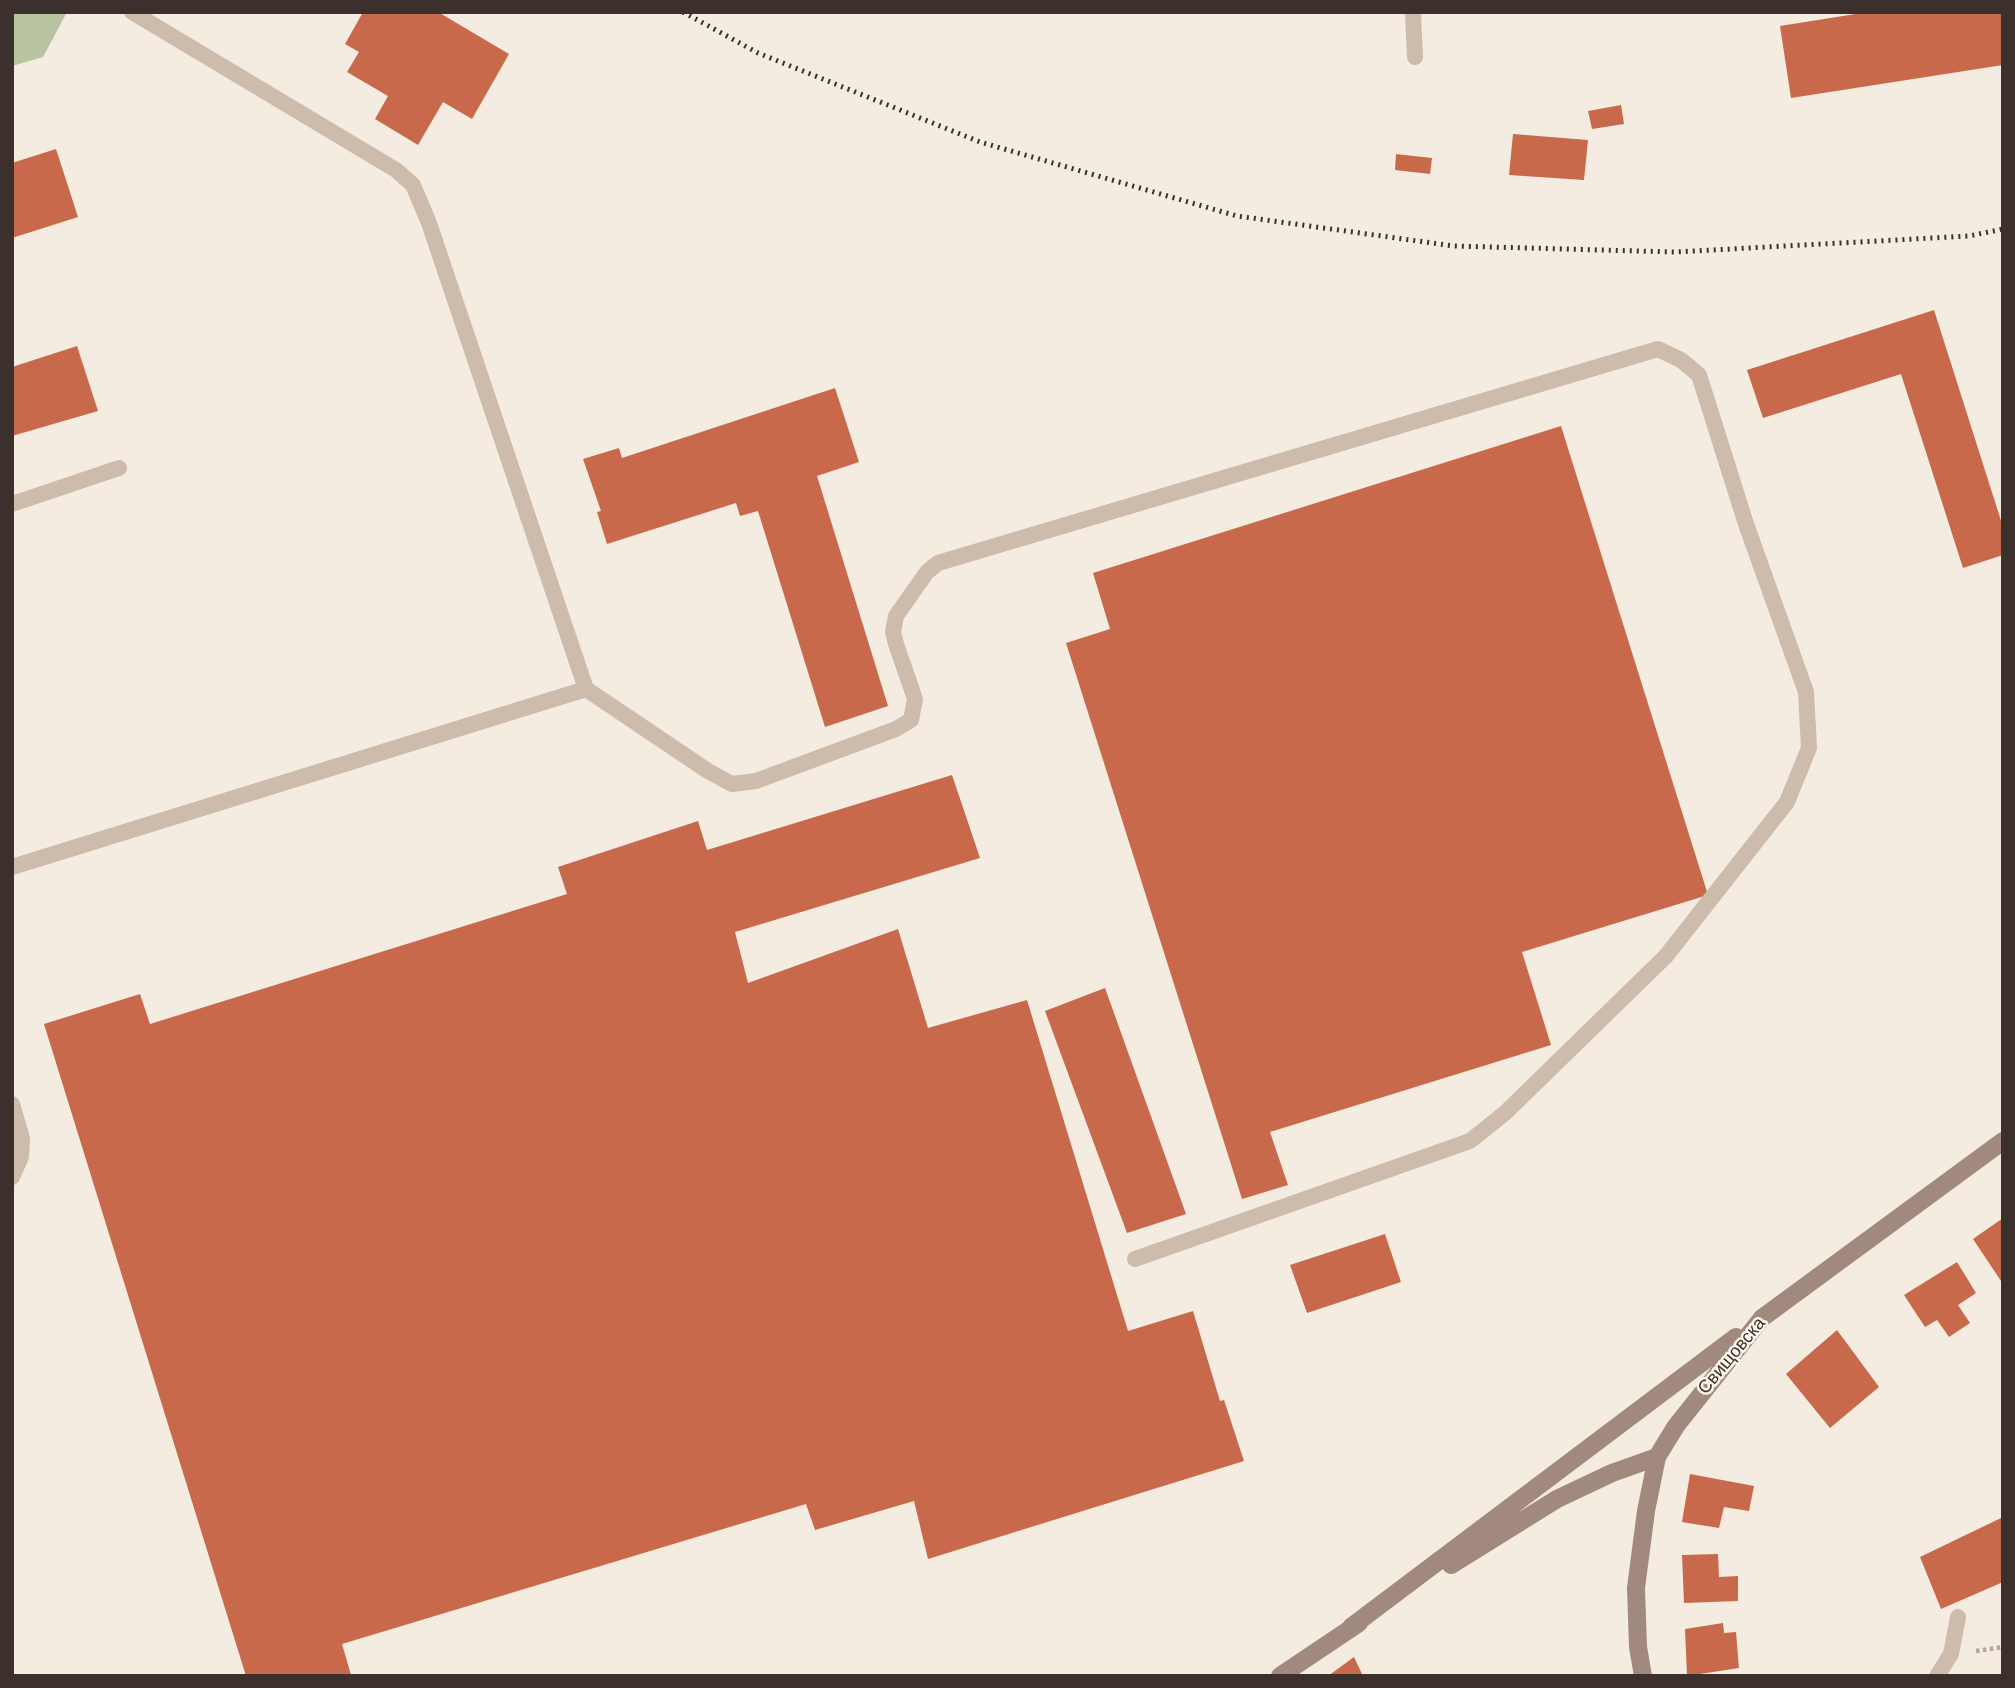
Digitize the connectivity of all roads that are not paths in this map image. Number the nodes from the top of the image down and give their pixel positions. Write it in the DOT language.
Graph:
graph roads {
  1 [pos="132,12"];
  2 [pos="1413,12"];
  3 [pos="1415,57"];
  4 [pos="119,468"];
  5 [pos="12,504"];
  6 [pos="586,689"];
  7 [pos="12,867"];
  8 [pos="12,1104"];
  9 [pos="2003,1141"];
  10 [pos="12,1177"];
  11 [pos="1135,1259"];
  12 [pos="1762,1318"];
  13 [pos="1657,1457"];
  14 [pos="1958,1616"];
  15 [pos="1351,1628"];
  16 [pos="1280,1676"];
  17 [pos="1643,1676"];
  18 [pos="1937,1676"];
  1 -- 6 [label="lane"];
  2 -- 3 [label="lane"];
  4 -- 5 [label="lane"];
  6 -- 7 [label="lane"];
  6 -- 11 [label="lane"];
  8 -- 10 [label="lane"];
  9 -- 12 [label="street, Свищовска"];
  12 -- 13 [label="street, Свищовска"];
  12 -- 15 [label="street"];
  13 -- 15 [label="street"];
  13 -- 17 [label="street, Свищовска"];
  14 -- 18 [label="lane"];
  15 -- 16 [label="street"];
}
